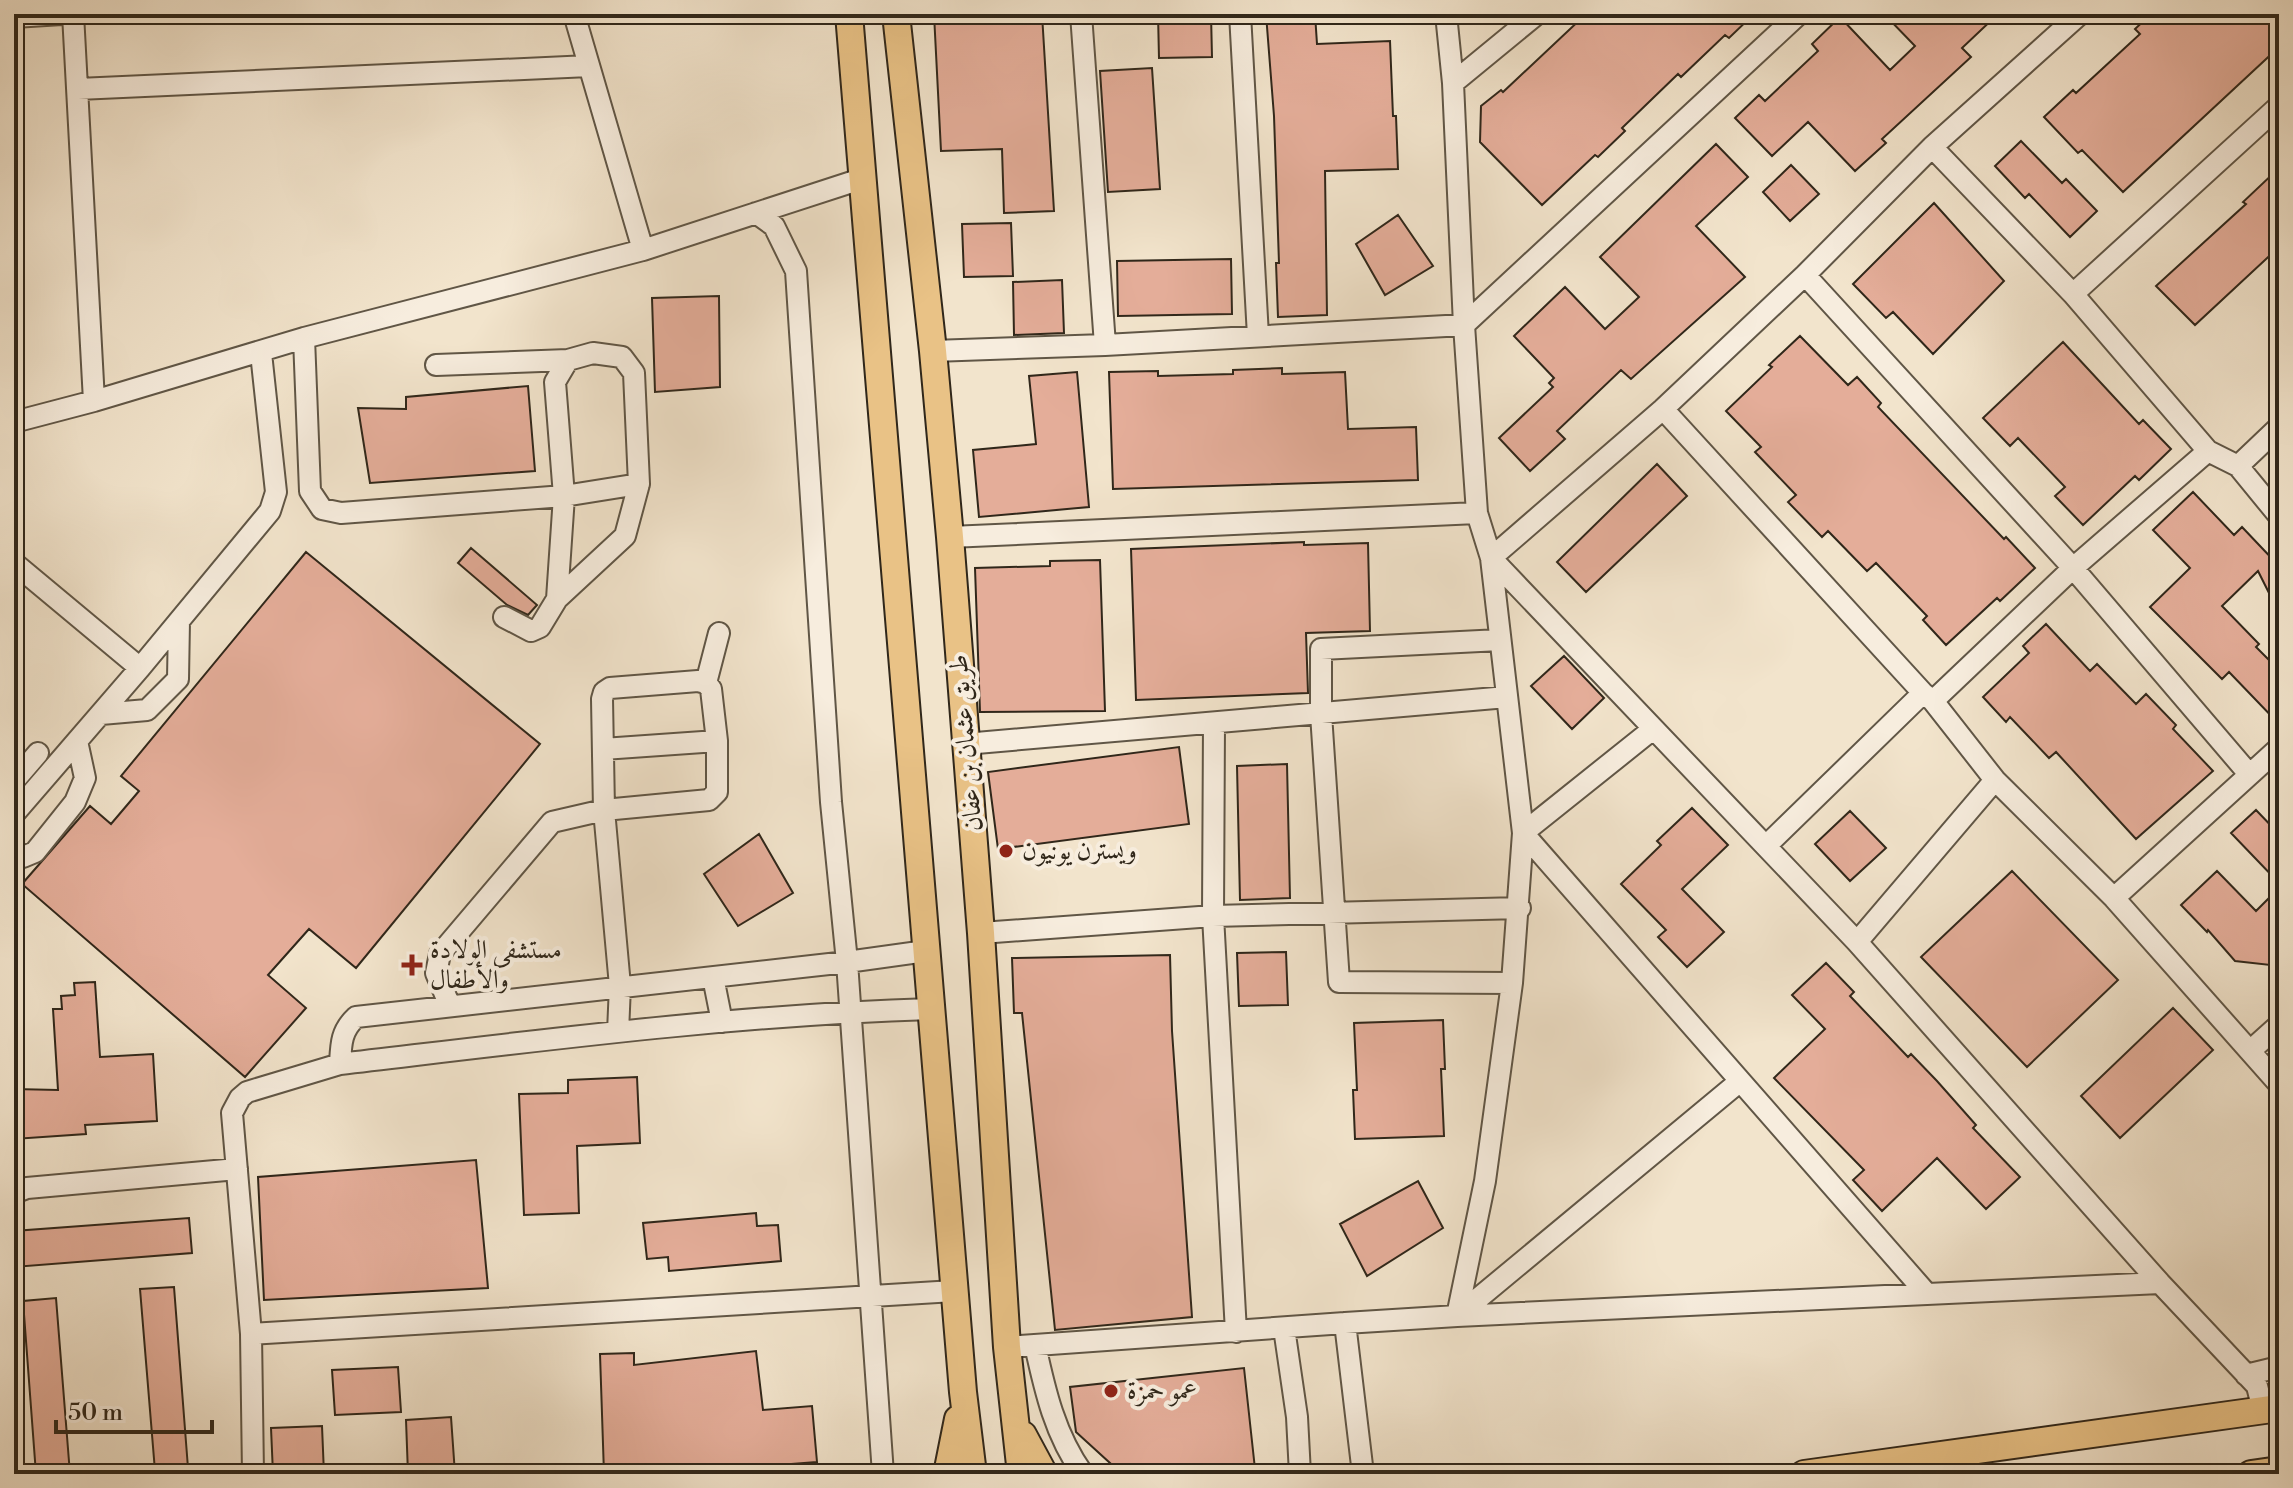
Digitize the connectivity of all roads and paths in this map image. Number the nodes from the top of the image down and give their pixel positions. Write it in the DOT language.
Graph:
graph roads {
  1 [pos="62,14"];
  2 [pos="73,14"];
  3 [pos="574,14"];
  4 [pos="849,14"];
  5 [pos="896,14"];
  6 [pos="1081,14"];
  7 [pos="1240,14"];
  8 [pos="1446,14"];
  9 [pos="1537,14"];
  10 [pos="1799,14"];
  11 [pos="2073,16"];
  12 [pos="14,17"];
  13 [pos="589,66"];
  14 [pos="1453,83"];
  15 [pos="78,89"];
  16 [pos="2279,106"];
  17 [pos="1932,147"];
  18 [pos="861,179"];
  19 [pos="756,213"];
  20 [pos="643,250"];
  21 [pos="1805,275"];
  22 [pos="2073,294"];
  23 [pos="1464,325"];
  24 [pos="1258,336"];
  25 [pos="304,338"];
  26 [pos="1105,345"];
  27 [pos="933,351"];
  28 [pos="261,353"];
  29 [pos="568,360"];
  30 [pos="436,365"];
  31 [pos="94,401"];
  32 [pos="1663,409"];
  33 [pos="14,422"];
  34 [pos="2279,427"];
  35 [pos="2208,451"];
  36 [pos="2238,466"];
  37 [pos="639,484"];
  38 [pos="310,491"];
  39 [pos="276,492"];
  40 [pos="564,496"];
  41 [pos="1477,513"];
  42 [pos="2279,516"];
  43 [pos="950,537"];
  44 [pos="1491,558"];
  45 [pos="14,563"];
  46 [pos="2073,568"];
  47 [pos="557,599"];
  48 [pos="504,617"];
  49 [pos="179,621"];
  50 [pos="719,633"];
  51 [pos="1500,640"];
  52 [pos="140,668"];
  53 [pos="706,683"];
  54 [pos="1507,697"];
  55 [pos="1928,697"];
  56 [pos="101,714"];
  57 [pos="1321,714"];
  58 [pos="1214,724"];
  59 [pos="1653,729"];
  60 [pos="77,741"];
  61 [pos="717,741"];
  62 [pos="965,744"];
  63 [pos="2279,748"];
  64 [pos="603,749"];
  65 [pos="38,753"];
  66 [pos="2249,774"];
  67 [pos="1995,780"];
  68 [pos="14,781"];
  69 [pos="604,810"];
  70 [pos="14,814"];
  71 [pos="1523,833"];
  72 [pos="1767,845"];
  73 [pos="14,857"];
  74 [pos="2114,898"];
  75 [pos="1520,908"];
  76 [pos="1333,913"];
  77 [pos="1213,916"];
  78 [pos="981,933"];
  79 [pos="1857,942"];
  80 [pos="926,951"];
  81 [pos="847,962"];
  82 [pos="713,977"];
  83 [pos="1512,983"];
  84 [pos="620,986"];
  85 [pos="450,1006"];
  86 [pos="931,1009"];
  87 [pos="850,1012"];
  88 [pos="722,1022"];
  89 [pos="2279,1025"];
  90 [pos="618,1032"];
  91 [pos="2250,1051"];
  92 [pos="340,1064"];
  93 [pos="1739,1082"];
  94 [pos="2279,1084"];
  95 [pos="237,1169"];
  96 [pos="14,1193"];
  97 [pos="2160,1283"];
  98 [pos="954,1291"];
  99 [pos="1927,1294"];
  100 [pos="872,1297"];
  101 [pos="1457,1316"];
  102 [pos="1345,1323"];
  103 [pos="1284,1328"];
  104 [pos="1236,1332"];
  105 [pos="251,1334"];
  106 [pos="1035,1345"];
  107 [pos="1007,1347"];
  108 [pos="2279,1367"];
  109 [pos="2246,1375"];
  110 [pos="963,1392"];
  111 [pos="2271,1409"];
  112 [pos="1014,1414"];
  113 [pos="2279,1470"];
  114 [pos="253,1474"];
  115 [pos="883,1474"];
  116 [pos="947,1474"];
  117 [pos="973,1474"];
  118 [pos="1021,1474"];
  119 [pos="1044,1474"];
  120 [pos="1083,1474"];
  121 [pos="1300,1474"];
  122 [pos="1363,1474"];
  123 [pos="1804,1474"];
  124 [pos="2251,1474"];
  1 -- 12 [label="street"];
  2 -- 15 [label="street"];
  3 -- 13 [label="street"];
  4 -- 18 [label="main road"];
  5 -- 27 [label="main road, طريق عثمان بن عفان"];
  6 -- 26 [label="street"];
  7 -- 24 [label="street"];
  8 -- 14 [label="street"];
  9 -- 14 [label="street"];
  10 -- 23 [label="street"];
  11 -- 17 [label="street"];
  13 -- 15 [label="street"];
  13 -- 20 [label="street"];
  14 -- 23 [label="street"];
  15 -- 31 [label="street"];
  16 -- 22 [label="street"];
  17 -- 21 [label="street"];
  17 -- 22 [label="street"];
  18 -- 19 [label="street"];
  18 -- 80 [label="main road"];
  19 -- 20 [label="street"];
  19 -- 81 [label="street"];
  20 -- 25 [label="street"];
  21 -- 32 [label="street"];
  21 -- 46 [label="street"];
  22 -- 35 [label="street"];
  23 -- 24 [label="street"];
  23 -- 41 [label="street"];
  24 -- 26 [label="street"];
  25 -- 28 [label="street"];
  25 -- 38 [label="street"];
  26 -- 27 [label="street"];
  27 -- 43 [label="main road, طريق عثمان بن عفان"];
  28 -- 31 [label="street"];
  28 -- 39 [label="street"];
  29 -- 30 [label="street"];
  29 -- 37 [label="street"];
  29 -- 40 [label="street"];
  31 -- 33 [label="street"];
  32 -- 44 [label="street"];
  32 -- 55 [label="street"];
  34 -- 36 [label="street"];
  35 -- 36 [label="street"];
  35 -- 46 [label="street"];
  36 -- 42 [label="street"];
  37 -- 40 [label="street"];
  37 -- 47 [label="street"];
  38 -- 39 [label="street"];
  38 -- 40 [label="street"];
  39 -- 49 [label="street"];
  40 -- 47 [label="street"];
  41 -- 43 [label="street"];
  41 -- 44 [label="street"];
  43 -- 62 [label="main road, طريق عثمان بن عفان"];
  44 -- 51 [label="street"];
  44 -- 59 [label="street"];
  45 -- 52 [label="street"];
  46 -- 55 [label="street"];
  46 -- 66 [label="street"];
  47 -- 48 [label="street"];
  49 -- 52 [label="street"];
  49 -- 56 [label="street"];
  50 -- 53 [label="street"];
  51 -- 54 [label="street"];
  51 -- 57 [label="street"];
  52 -- 56 [label="street"];
  53 -- 61 [label="street"];
  53 -- 64 [label="street"];
  54 -- 57 [label="street"];
  54 -- 71 [label="street"];
  55 -- 67 [label="street"];
  55 -- 72 [label="street"];
  56 -- 60 [label="street"];
  57 -- 58 [label="street"];
  57 -- 76 [label="street"];
  58 -- 62 [label="street"];
  58 -- 77 [label="street"];
  59 -- 71 [label="street"];
  59 -- 72 [label="street"];
  60 -- 70 [label="street"];
  60 -- 73 [label="street"];
  61 -- 64 [label="street"];
  61 -- 69 [label="street"];
  62 -- 78 [label="main road, طريق عثمان بن عفان"];
  63 -- 66 [label="street"];
  64 -- 69 [label="street"];
  65 -- 68 [label="street"];
  66 -- 74 [label="street"];
  67 -- 74 [label="street"];
  67 -- 79 [label="street"];
  69 -- 84 [label="street"];
  69 -- 85 [label="street"];
  71 -- 75 [label="street"];
  71 -- 93 [label="street"];
  72 -- 79 [label="street"];
  74 -- 91 [label="street"];
  75 -- 76 [label="street"];
  75 -- 83 [label="street"];
  76 -- 77 [label="street"];
  76 -- 83 [label="street"];
  77 -- 78 [label="street"];
  77 -- 104 [label="street"];
  78 -- 107 [label="main road, طريق عثمان بن عفان"];
  79 -- 97 [label="street"];
  80 -- 81 [label="street"];
  80 -- 86 [label="main road"];
  81 -- 82 [label="street"];
  81 -- 87 [label="street"];
  82 -- 84 [label="street"];
  82 -- 88 [label="street"];
  83 -- 101 [label="street"];
  84 -- 85 [label="street"];
  84 -- 90 [label="street"];
  85 -- 92 [label="street"];
  86 -- 87 [label="street"];
  86 -- 98 [label="main road"];
  87 -- 88 [label="street"];
  87 -- 100 [label="street"];
  88 -- 90 [label="street"];
  89 -- 91 [label="street"];
  90 -- 92 [label="street"];
  91 -- 94 [label="street"];
  92 -- 95 [label="street"];
  93 -- 99 [label="street"];
  93 -- 101 [label="street"];
  95 -- 96 [label="street"];
  95 -- 105 [label="street"];
  97 -- 99 [label="street"];
  97 -- 109 [label="street"];
  98 -- 100 [label="street"];
  98 -- 110 [label="main road"];
  99 -- 101 [label="street"];
  100 -- 105 [label="street"];
  100 -- 115 [label="street"];
  101 -- 102 [label="street"];
  102 -- 103 [label="street"];
  102 -- 122 [label="street"];
  103 -- 104 [label="street"];
  103 -- 121 [label="street"];
  104 -- 106 [label="street"];
  105 -- 114 [label="street"];
  106 -- 107 [label="street"];
  106 -- 120 [label="street"];
  107 -- 112 [label="main road, طريق عثمان بن عفان"];
  108 -- 109 [label="street"];
  109 -- 111 [label="street"];
  110 -- 116 [label="main road"];
  110 -- 117 [label="main road"];
  111 -- 123 [label="main road"];
  112 -- 118 [label="main road, طريق عثمان بن عفان"];
  112 -- 119 [label="main road"];
  113 -- 124 [label="main road"];
}
